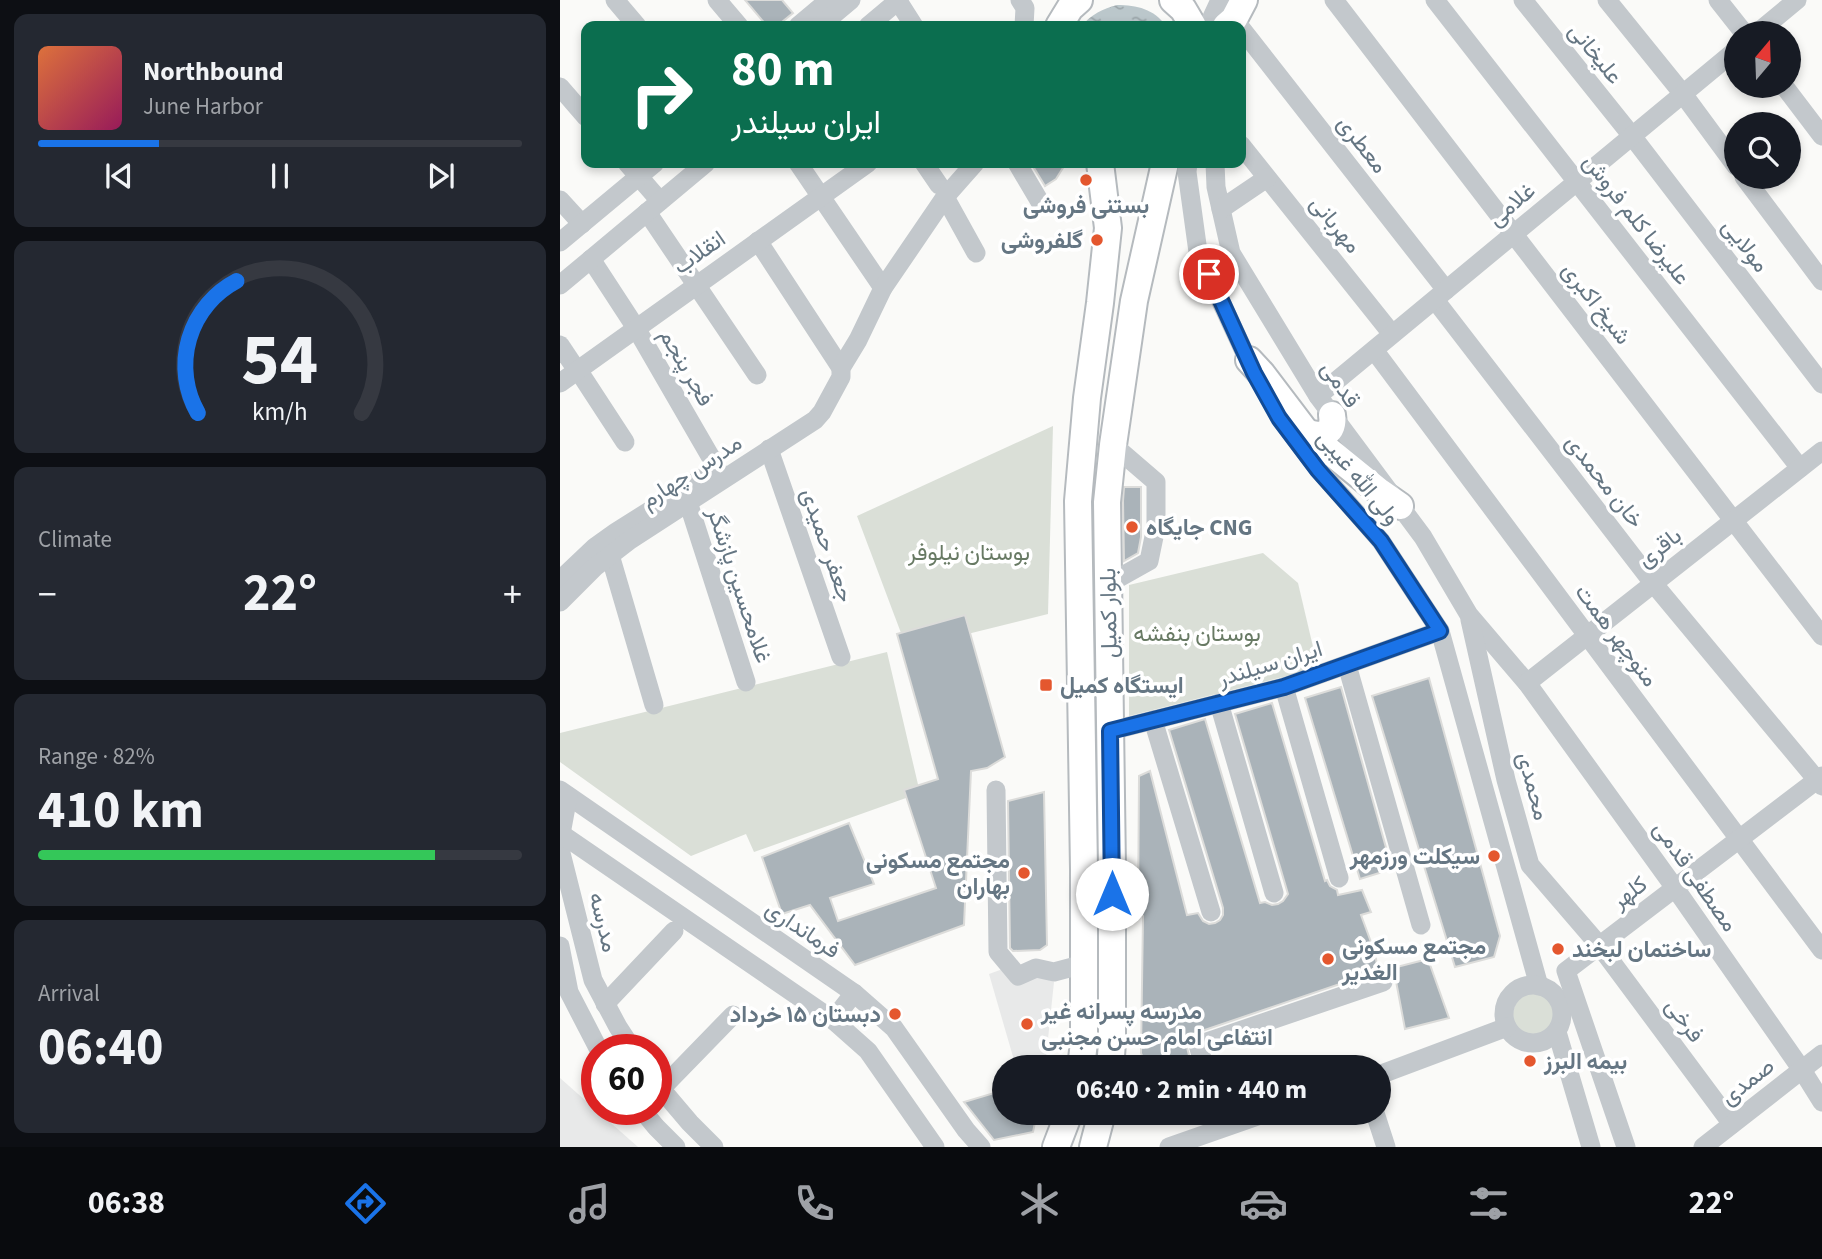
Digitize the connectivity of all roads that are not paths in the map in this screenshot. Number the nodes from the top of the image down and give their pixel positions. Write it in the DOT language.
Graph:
graph roads {
  1 [pos="615,0"];
  2 [pos="717,0"];
  3 [pos="851,0"];
  4 [pos="1020,0"];
  5 [pos="1064,0"];
  6 [pos="1079,0"];
  7 [pos="1173,0"];
  8 [pos="1201,0"];
  9 [pos="1334,0"];
  10 [pos="1435,0"];
  11 [pos="1523,0"];
  12 [pos="1607,0"];
  13 [pos="1718,0"];
  14 [pos="1797,0"];
  15 [pos="899,1"];
  16 [pos="821,8"];
  17 [pos="633,21"];
  18 [pos="735,21"];
  19 [pos="804,21"];
  20 [pos="874,21"];
  21 [pos="912,21"];
  22 [pos="1024,21"];
  23 [pos="1060,21"];
  24 [pos="1062,21"];
  25 [pos="1191,21"];
  26 [pos="1195,21"];
  27 [pos="1735,21"];
  28 [pos="1771,21"];
  29 [pos="1246,34"];
  30 [pos="1724,60"];
  31 [pos="560,87"];
  32 [pos="1683,94"];
  33 [pos="1793,98"];
  34 [pos="581,111"];
  35 [pos="1632,136"];
  36 [pos="1822,136"];
  37 [pos="1724,150"];
  38 [pos="1246,151"];
  39 [pos="630,168"];
  40 [pos="632,168"];
  41 [pos="700,168"];
  42 [pos="801,168"];
  43 [pos="860,168"];
  44 [pos="927,168"];
  45 [pos="969,168"];
  46 [pos="1020,168"];
  47 [pos="1101,168"];
  48 [pos="1164,168"];
  49 [pos="1187,168"];
  50 [pos="1215,168"];
  51 [pos="1267,178"];
  52 [pos="1578,181"];
  53 [pos="1753,189"];
  54 [pos="942,191"];
  55 [pos="821,196"];
  56 [pos="560,200"];
  57 [pos="1040,202"];
  58 [pos="654,206"];
  59 [pos="1221,209"];
  60 [pos="582,224"];
  61 [pos="1513,234"];
  62 [pos="758,241"];
  63 [pos="560,242"];
  64 [pos="976,253"];
  65 [pos="591,259"];
  66 [pos="1822,281"];
  67 [pos="697,284"];
  68 [pos="560,285"];
  69 [pos="883,288"];
  70 [pos="1440,295"];
  71 [pos="636,328"];
  72 [pos="1392,334"];
  73 [pos="560,345"];
  74 [pos="1374,350"];
  75 [pos="1249,360"];
  76 [pos="575,366"];
  77 [pos="841,372"];
  78 [pos="757,375"];
  79 [pos="560,383"];
  80 [pos="1822,384"];
  81 [pos="1325,406"];
  82 [pos="1306,432"];
  83 [pos="625,442"];
  84 [pos="1113,446"];
  85 [pos="769,449"];
  86 [pos="1822,451"];
  87 [pos="718,468"];
  88 [pos="1800,468"];
  89 [pos="688,502"];
  90 [pos="1400,506"];
  91 [pos="1733,520"];
  92 [pos="610,555"];
  93 [pos="560,580"];
  94 [pos="1653,583"];
  95 [pos="1108,584"];
  96 [pos="560,602"];
  97 [pos="1469,615"];
  98 [pos="1440,631"];
  99 [pos="1587,635"];
  100 [pos="1822,636"];
  101 [pos="841,657"];
  102 [pos="1347,665"];
  103 [pos="746,682"];
  104 [pos="1527,682"];
  105 [pos="1284,687"];
  106 [pos="1219,703"];
  107 [pos="654,705"];
  108 [pos="1153,720"];
  109 [pos="1110,731"];
  110 [pos="1820,780"];
  111 [pos="996,790"];
  112 [pos="564,793"];
  113 [pos="561,834"];
  114 [pos="1739,839"];
  115 [pos="1339,878"];
  116 [pos="1675,888"];
  117 [pos="1274,893"];
  118 [pos="1211,912"];
  119 [pos="1421,925"];
  120 [pos="674,931"];
  121 [pos="1600,945"];
  122 [pos="560,946"];
  123 [pos="1822,950"];
  124 [pos="1084,964"];
  125 [pos="593,980"];
  126 [pos="1384,982"];
  127 [pos="1539,986"];
  128 [pos="854,993"];
  129 [pos="565,998"];
  130 [pos="605,1004"];
  131 [pos="733,1014"];
  132 [pos="832,1020"];
  133 [pos="1507,1027"];
  134 [pos="1557,1032"];
  135 [pos="589,1034"];
  136 [pos="623,1034"];
  137 [pos="1822,1054"];
  138 [pos="1082,1055"];
  139 [pos="1111,1055"];
  140 [pos="1201,1055"];
  141 [pos="1391,1070"];
  142 [pos="1802,1070"];
  143 [pos="672,1073"];
  144 [pos="672,1102"];
  145 [pos="1822,1102"];
  146 [pos="1732,1124"];
  147 [pos="654,1125"];
  148 [pos="1099,1125"];
  149 [pos="1213,1125"];
  150 [pos="1380,1125"];
  151 [pos="1623,1139"];
  152 [pos="676,1147"];
  153 [pos="714,1147"];
  154 [pos="935,1147"];
  155 [pos="981,1147"];
  156 [pos="1093,1147"];
  157 [pos="1169,1147"];
  158 [pos="1386,1147"];
  159 [pos="1591,1147"];
  160 [pos="1638,1147"];
  161 [pos="1703,1147"];
  1 -- 17 [label="street"];
  2 -- 18 [label="street"];
  3 -- 16 [label="street"];
  4 -- 22 [label="street"];
  5 -- 23 [label="street"];
  6 -- 24 [label="main road"];
  7 -- 25 [label="main road"];
  8 -- 26 [label="main road"];
  9 -- 61 [label="street, شیخ اکبری"];
  10 -- 52 [label="street, علیرضا کلم فروش"];
  11 -- 35 [label="street, علیخانی"];
  12 -- 32 [label="street"];
  13 -- 27 [label="street"];
  14 -- 28 [label="street"];
  15 -- 20 [label="street"];
  15 -- 21 [label="street"];
  16 -- 19 [label="street"];
  29 -- 70 [label="street, معطری"];
  30 -- 32 [label="street, غلامی"];
  31 -- 34 [label="street"];
  32 -- 35 [label="street, غلامی"];
  32 -- 37 [label="street"];
  33 -- 36 [label="street"];
  35 -- 52 [label="street, غلامی"];
  35 -- 80 [label="street, مولایی"];
  38 -- 51 [label="street, مهربانی"];
  39 -- 60 [label="street"];
  40 -- 58 [label="street"];
  41 -- 58 [label="street"];
  42 -- 55 [label="street"];
  43 -- 55 [label="street, انقلاب"];
  44 -- 54 [label="street"];
  45 -- 54 [label="street, مدرس چهارم"];
  46 -- 57 [label="street"];
  47 -- 124 [label="main road, بلوار کمیل"];
  48 -- 84 [label="main road, بلوار کمیل"];
  49 -- 75 [label="street, ولی الله غیبی"];
  50 -- 59 [label="street, قدمی"];
  51 -- 59 [label="street"];
  51 -- 72 [label="street, مهربانی"];
  52 -- 61 [label="street, غلامی"];
  52 -- 88 [label="street, علیرضا کلم فروش"];
  53 -- 66 [label="street"];
  54 -- 64 [label="street"];
  54 -- 69 [label="street, مدرس چهارم"];
  55 -- 62 [label="street, انقلاب"];
  55 -- 69 [label="street"];
  56 -- 60 [label="street"];
  58 -- 65 [label="street"];
  58 -- 67 [label="street"];
  59 -- 81 [label="street, قدمی"];
  60 -- 63 [label="street"];
  61 -- 70 [label="street, غلامی"];
  61 -- 91 [label="street, شیخ اکبری"];
  62 -- 67 [label="street, انقلاب"];
  62 -- 77 [label="street"];
  65 -- 68 [label="street"];
  65 -- 71 [label="street, فجر پنجم"];
  67 -- 71 [label="street, انقلاب"];
  67 -- 78 [label="street"];
  69 -- 77 [label="street, مدرس چهارم"];
  70 -- 72 [label="street, غلامی"];
  70 -- 94 [label="street, خان محمدی"];
  71 -- 76 [label="street, انقلاب"];
  71 -- 87 [label="street, فجر پنجم"];
  72 -- 74 [label="street, غلامی"];
  73 -- 76 [label="street"];
  74 -- 81 [label="street, غلامی"];
  74 -- 99 [label="street, منوچهر همت"];
  75 -- 82 [label="main road"];
  75 -- 98 [label="street, ولی الله غیبی"];
  76 -- 79 [label="street, انقلاب"];
  76 -- 83 [label="street"];
  77 -- 85 [label="street, مدرس چهارم"];
  77 -- 87 [label="street, مدرس چهارم"];
  81 -- 82 [label="main road"];
  81 -- 90 [label="street, قدمی"];
  82 -- 90 [label="main road"];
  84 -- 95 [label="main road, بلوار کمیل"];
  84 -- 95 [label="street"];
  85 -- 89 [label="street, مدرس چهارم"];
  85 -- 101 [label="street, جعفر حمیدی"];
  86 -- 88 [label="street, باقری"];
  87 -- 93 [label="street, مدرس چهارم"];
  88 -- 91 [label="street, باقری"];
  89 -- 92 [label="street, مدرس چهارم"];
  89 -- 103 [label="street, غلامحسین پازشگر"];
  90 -- 97 [label="street, قدمی"];
  91 -- 94 [label="street, باقری"];
  91 -- 100 [label="street, شیخ اکبری"];
  92 -- 96 [label="street, مدرس چهارم"];
  92 -- 107 [label="street"];
  94 -- 99 [label="street, باقری"];
  94 -- 110 [label="street, خان محمدی"];
  95 -- 109 [label="main road, بلوار کمیل"];
  97 -- 104 [label="street, مصطفی قدمی"];
  97 -- 121 [label="street, محمدی"];
  98 -- 102 [label="street, ایران سیلندر"];
  98 -- 127 [label="street, ولی الله غیبی"];
  99 -- 104 [label="street, باقری"];
  99 -- 114 [label="street, منوچهر همت"];
  102 -- 105 [label="street, ایران سیلندر"];
  102 -- 119 [label="street"];
  104 -- 116 [label="street, مصطفی قدمی"];
  105 -- 106 [label="street, ایران سیلندر"];
  105 -- 115 [label="street"];
  106 -- 108 [label="street, ایران سیلندر"];
  106 -- 117 [label="street"];
  108 -- 109 [label="street, ایران سیلندر"];
  108 -- 118 [label="street"];
  109 -- 139 [label="main road, بلوار کمیل"];
  110 -- 114 [label="street, کلهر"];
  111 -- 124 [label="street"];
  112 -- 113 [label="street, مدرسه"];
  112 -- 128 [label="street, فرمانداری"];
  113 -- 125 [label="street, مدرسه"];
  113 -- 132 [label="street"];
  114 -- 116 [label="street, کلهر"];
  114 -- 123 [label="street, منوچهر همت"];
  116 -- 121 [label="street, کلهر"];
  116 -- 142 [label="street, مصطفی قدمی"];
  120 -- 130 [label="street"];
  121 -- 146 [label="street, فرخی"];
  121 -- 151 [label="street, کلهر"];
  122 -- 129 [label="street"];
  124 -- 138 [label="main road, بلوار کمیل"];
  125 -- 129 [label="street"];
  125 -- 130 [label="street, مدرسه"];
  126 -- 140 [label="street"];
  127 -- 133 [label="street"];
  127 -- 134 [label="street"];
  128 -- 132 [label="street"];
  128 -- 155 [label="street, فرمانداری"];
  129 -- 135 [label="street"];
  130 -- 136 [label="street, مدرسه"];
  131 -- 143 [label="street"];
  132 -- 154 [label="street"];
  133 -- 134 [label="street"];
  133 -- 141 [label="street"];
  134 -- 159 [label="street"];
  137 -- 142 [label="street, صمدی"];
  142 -- 145 [label="street, مصطفی قدمی"];
  142 -- 146 [label="street, صمدی"];
  144 -- 153 [label="street"];
  146 -- 161 [label="street, صمدی"];
  147 -- 152 [label="street"];
  148 -- 156 [label="main road"];
  149 -- 157 [label="street"];
  150 -- 158 [label="street"];
  151 -- 160 [label="street"];
}
